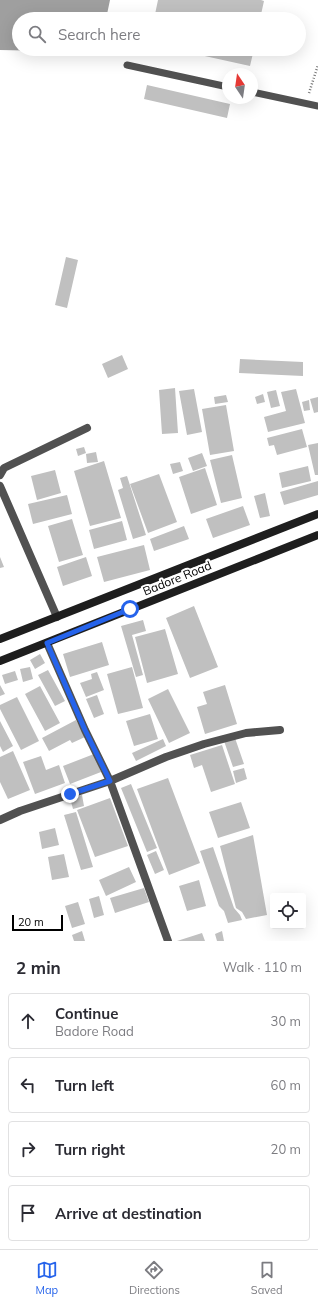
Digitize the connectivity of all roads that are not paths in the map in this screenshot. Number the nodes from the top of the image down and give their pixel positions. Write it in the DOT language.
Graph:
graph roads {
  1 [pos="127,65"];
  2 [pos="222,86"];
  3 [pos="258,93"];
  4 [pos="318,106"];
  5 [pos="87,428"];
  6 [pos="0,474"];
  7 [pos="0,486"];
  8 [pos="318,514"];
  9 [pos="318,535"];
  10 [pos="57,617"];
  11 [pos="0,639"];
  12 [pos="47,643"];
  13 [pos="0,661"];
  14 [pos="280,730"];
  15 [pos="110,781"];
  16 [pos="0,820"];
  17 [pos="168,941"];
  1 -- 2 [label="lane"];
  3 -- 4 [label="lane"];
  5 -- 6 [label="street"];
  7 -- 10 [label="street"];
  8 -- 10 [label="main road, Badore Road"];
  9 -- 12 [label="main road, Badore Road"];
  10 -- 11 [label="main road, Badore Road"];
  12 -- 13 [label="main road, Badore Road"];
  12 -- 15 [label="street"];
  14 -- 15 [label="street"];
  15 -- 16 [label="street"];
  15 -- 17 [label="street"];
}
